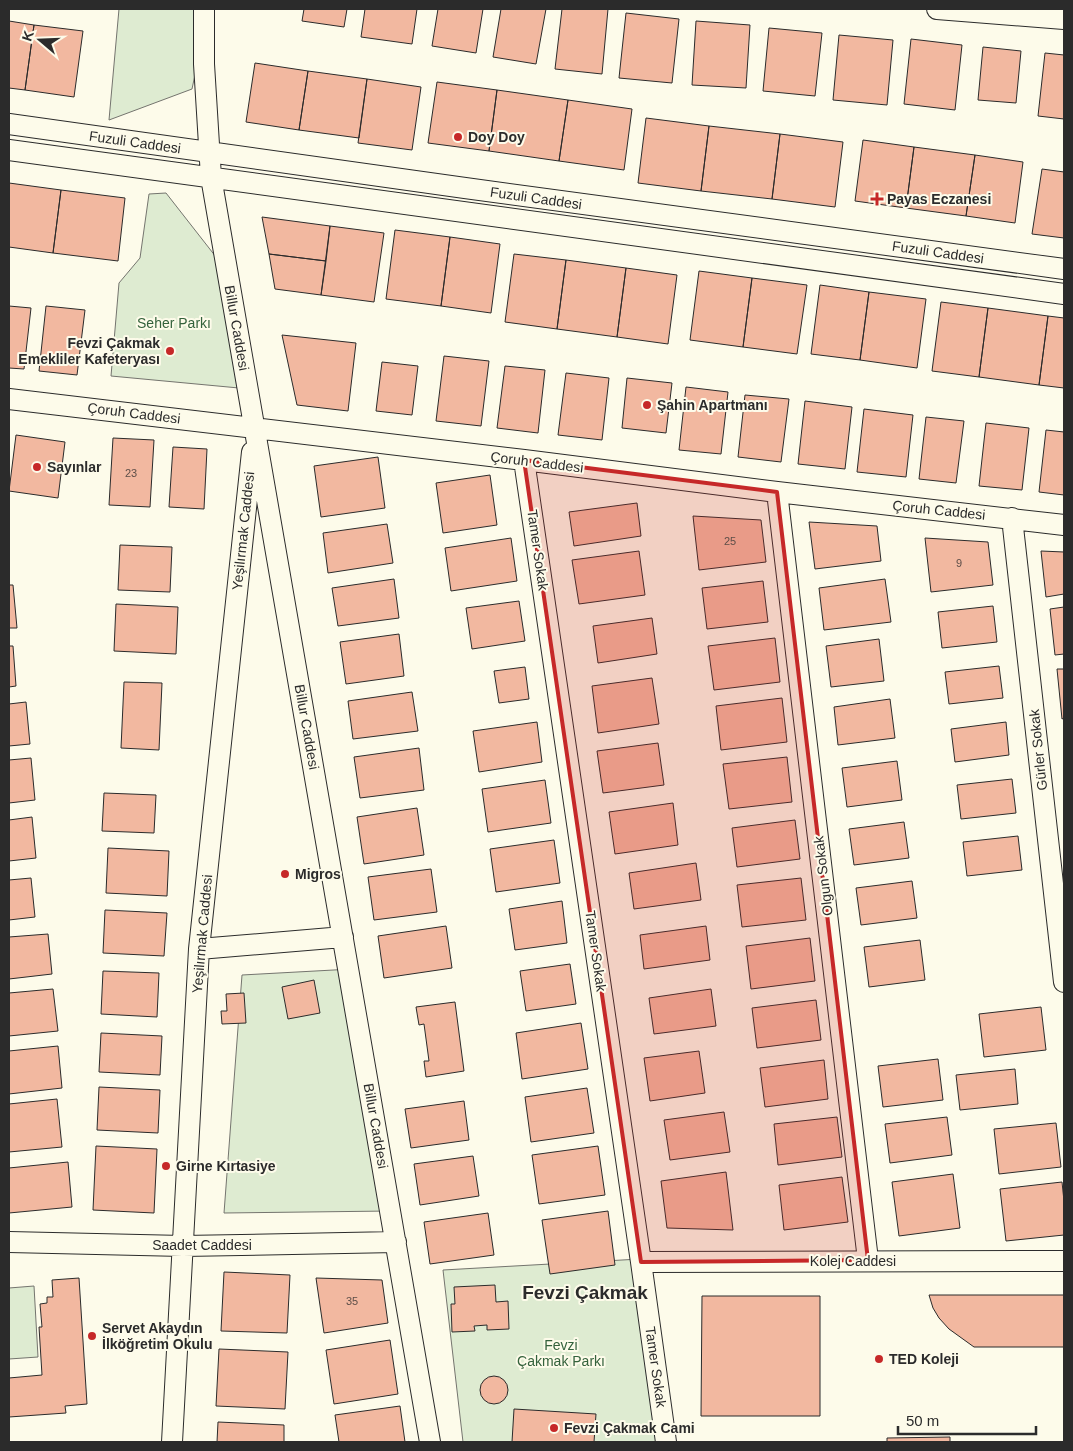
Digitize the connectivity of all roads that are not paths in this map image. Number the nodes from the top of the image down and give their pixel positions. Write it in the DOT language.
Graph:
graph roads {
  1 [pos="204,9"];
  2 [pos="937,9"];
  3 [pos="1064,19"];
  4 [pos="9,124"];
  5 [pos="9,150"];
  6 [pos="210,152"];
  7 [pos="211,177"];
  8 [pos="1064,269"];
  9 [pos="1064,294"];
  10 [pos="9,399"];
  11 [pos="254,427"];
  12 [pos="524,460"];
  13 [pos="777,492"];
  14 [pos="1012,518"];
  15 [pos="1064,525"];
  16 [pos="343,937"];
  17 [pos="199,949"];
  18 [pos="1064,982"];
  19 [pos="9,1242"];
  20 [pos="396,1242"];
  21 [pos="183,1246"];
  22 [pos="868,1260"];
  23 [pos="1064,1261"];
  24 [pos="641,1262"];
  25 [pos="172,1442"];
  26 [pos="430,1442"];
  27 [pos="666,1442"];
  1 -- 6 [label="street, Billur Caddesi"];
  2 -- 3 [label="street"];
  4 -- 6 [label="street, Fuzuli Caddesi"];
  5 -- 7 [label="street, Fuzuli Caddesi"];
  6 -- 7 [label="street, Billur Caddesi"];
  6 -- 8 [label="street, Fuzuli Caddesi"];
  7 -- 9 [label="street, Fuzuli Caddesi"];
  7 -- 11 [label="street, Billur Caddesi"];
  10 -- 11 [label="street, Çoruh Caddesi"];
  11 -- 12 [label="street, Çoruh Caddesi"];
  11 -- 16 [label="street, Billur Caddesi"];
  11 -- 17 [label="street, Yeşilırmak Caddesi"];
  12 -- 13 [label="street, Çoruh Caddesi"];
  12 -- 24 [label="street, Tamer Sokak"];
  13 -- 14 [label="street, Çoruh Caddesi"];
  13 -- 22 [label="street, Olgun Sokak"];
  14 -- 15 [label="street, Çoruh Caddesi"];
  14 -- 18 [label="street, Gürler Sokak"];
  16 -- 17 [label="street"];
  16 -- 20 [label="street, Billur Caddesi"];
  17 -- 21 [label="street, Yeşilırmak Caddesi"];
  19 -- 21 [label="street, Saadet Caddesi"];
  20 -- 21 [label="street, Saadet Caddesi"];
  20 -- 26 [label="street, Billur Caddesi"];
  21 -- 25 [label="street, Yeşilırmak Caddesi"];
  22 -- 23 [label="street, Kolej Caddesi"];
  22 -- 24 [label="street, Kolej Caddesi"];
  24 -- 27 [label="street, Tamer Sokak"];
}
